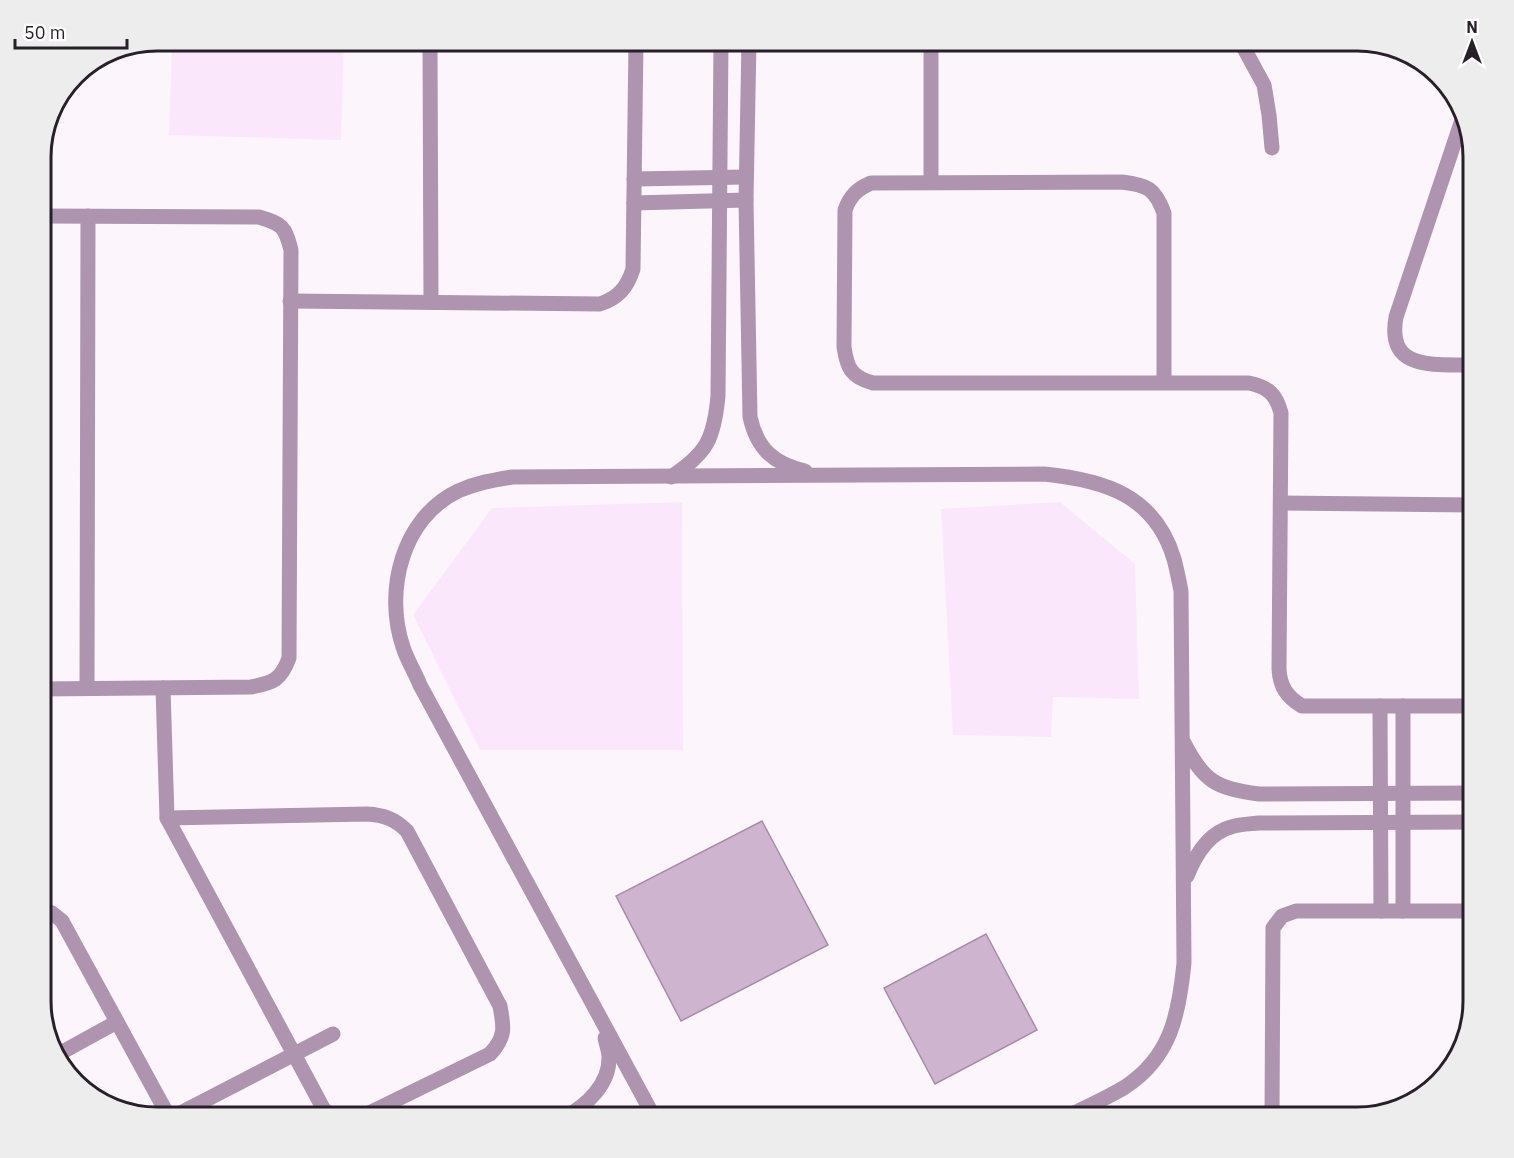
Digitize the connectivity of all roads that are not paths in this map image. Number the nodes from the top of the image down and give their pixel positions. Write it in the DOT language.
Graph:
graph roads {
  1 [pos="429,51"];
  2 [pos="636,51"];
  3 [pos="721,51"];
  4 [pos="748,51"];
  5 [pos="931,51"];
  6 [pos="1246,51"];
  7 [pos="1459,129"];
  8 [pos="1272,148"];
  9 [pos="719,177"];
  10 [pos="746,177"];
  11 [pos="634,179"];
  12 [pos="931,182"];
  13 [pos="746,200"];
  14 [pos="719,201"];
  15 [pos="634,203"];
  16 [pos="51,216"];
  17 [pos="88,216"];
  18 [pos="290,301"];
  19 [pos="431,301"];
  20 [pos="1463,365"];
  21 [pos="1164,383"];
  22 [pos="825,476"];
  23 [pos="671,477"];
  24 [pos="1281,503"];
  25 [pos="1463,505"];
  26 [pos="87,688"];
  27 [pos="163,688"];
  28 [pos="51,689"];
  29 [pos="1380,706"];
  30 [pos="1403,706"];
  31 [pos="1463,706"];
  32 [pos="1182,740"];
  33 [pos="1463,793"];
  34 [pos="1380,794"];
  35 [pos="1403,794"];
  36 [pos="167,818"];
  37 [pos="1380,822"];
  38 [pos="1403,822"];
  39 [pos="1463,822"];
  40 [pos="1183,884"];
  41 [pos="1381,911"];
  42 [pos="1403,911"];
  43 [pos="1463,912"];
  44 [pos="51,913"];
  45 [pos="601,1020"];
  46 [pos="117,1022"];
  47 [pos="333,1034"];
  48 [pos="64,1051"];
  49 [pos="294,1054"];
  50 [pos="165,1107"];
  51 [pos="192,1107"];
  52 [pos="322,1107"];
  53 [pos="383,1107"];
  54 [pos="579,1107"];
  55 [pos="648,1107"];
  56 [pos="1087,1107"];
  57 [pos="1272,1107"];
  1 -- 19 [label="street"];
  2 -- 11 [label="street"];
  3 -- 9 [label="street"];
  4 -- 10 [label="street"];
  5 -- 12 [label="street"];
  6 -- 8 [label="street"];
  7 -- 20 [label="street"];
  9 -- 10 [label="street"];
  9 -- 11 [label="street"];
  9 -- 14 [label="street"];
  10 -- 13 [label="street"];
  11 -- 15 [label="street"];
  12 -- 21 [label="street"];
  12 -- 21 [label="street"];
  13 -- 14 [label="street"];
  13 -- 22 [label="street"];
  14 -- 15 [label="street"];
  14 -- 23 [label="street"];
  15 -- 19 [label="street"];
  16 -- 17 [label="street"];
  17 -- 18 [label="street"];
  17 -- 26 [label="street"];
  18 -- 19 [label="street"];
  18 -- 27 [label="street"];
  21 -- 24 [label="street"];
  22 -- 23 [label="street"];
  22 -- 32 [label="street"];
  23 -- 45 [label="street"];
  24 -- 25 [label="street"];
  24 -- 29 [label="street"];
  26 -- 27 [label="street"];
  26 -- 28 [label="street"];
  27 -- 36 [label="street"];
  29 -- 30 [label="street"];
  29 -- 34 [label="street"];
  30 -- 31 [label="street"];
  30 -- 35 [label="street"];
  32 -- 34 [label="street"];
  32 -- 40 [label="street"];
  33 -- 35 [label="street"];
  34 -- 35 [label="street"];
  34 -- 37 [label="street"];
  35 -- 38 [label="street"];
  36 -- 49 [label="street"];
  36 -- 53 [label="street"];
  37 -- 38 [label="street"];
  37 -- 40 [label="street"];
  37 -- 41 [label="street"];
  38 -- 39 [label="street"];
  38 -- 42 [label="street"];
  40 -- 56 [label="street"];
  41 -- 42 [label="street"];
  41 -- 57 [label="street"];
  42 -- 43 [label="street"];
  44 -- 46 [label="street"];
  45 -- 54 [label="street"];
  45 -- 55 [label="street"];
  46 -- 48 [label="street"];
  46 -- 50 [label="street"];
  47 -- 49 [label="street"];
  49 -- 51 [label="street"];
  49 -- 52 [label="street"];
}
